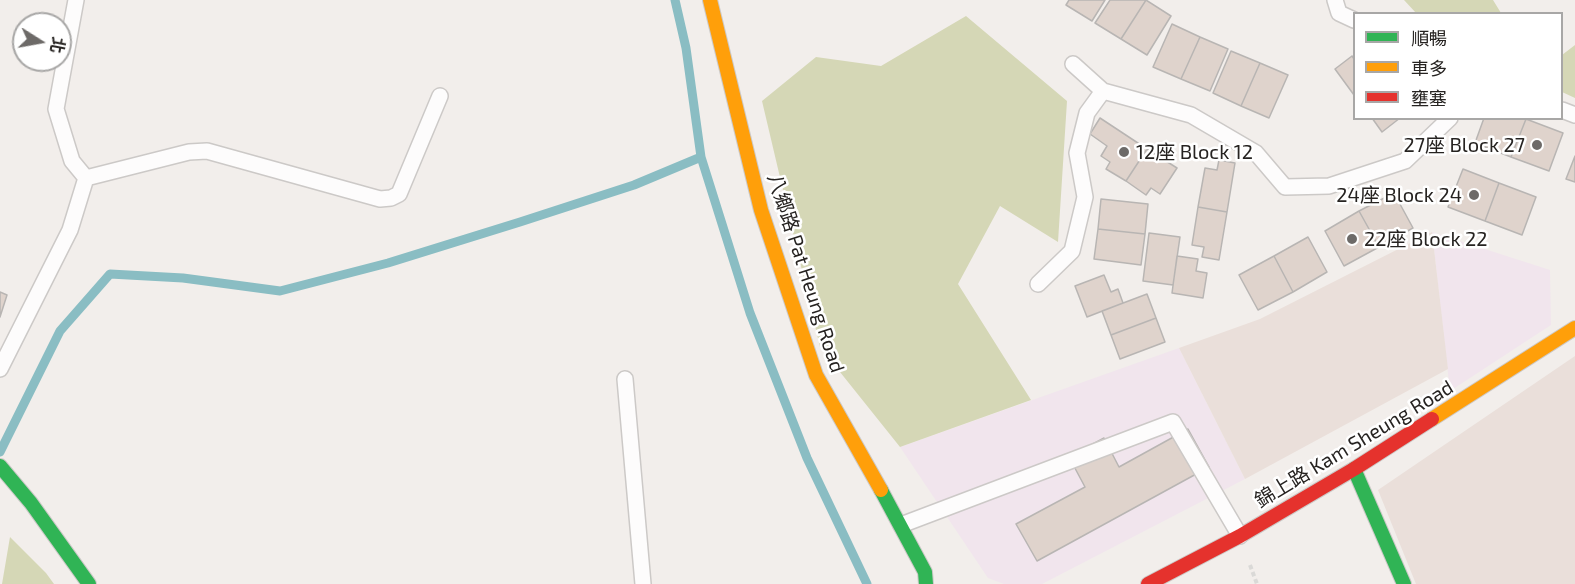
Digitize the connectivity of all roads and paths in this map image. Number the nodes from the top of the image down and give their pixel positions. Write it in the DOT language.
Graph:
graph roads {
  1 [pos="76,0"];
  2 [pos="710,0"];
  3 [pos="1335,0"];
  4 [pos="1353,20"];
  5 [pos="1073,64"];
  6 [pos="1103,91"];
  7 [pos="440,96"];
  8 [pos="1448,120"];
  9 [pos="86,178"];
  10 [pos="1038,284"];
  11 [pos="1575,328"];
  12 [pos="0,369"];
  13 [pos="625,379"];
  14 [pos="0,466"];
  15 [pos="1354,469"];
  16 [pos="901,525"];
  17 [pos="1240,536"];
  18 [pos="926,578"];
  19 [pos="89,584"];
  20 [pos="643,584"];
  21 [pos="942,584"];
  22 [pos="1148,584"];
  23 [pos="1404,584"];
  1 -- 9 [label="lane"];
  2 -- 16 [label="main road, 八鄉路 Pat Heung Road"];
  3 -- 4 [label="lane"];
  5 -- 6 [label="lane"];
  6 -- 8 [label="lane"];
  6 -- 10 [label="lane"];
  7 -- 9 [label="lane"];
  9 -- 12 [label="lane"];
  11 -- 15 [label="main road, 錦上路 Kam Sheung Road"];
  13 -- 20 [label="lane"];
  14 -- 19 [label="main road"];
  15 -- 17 [label="main road, 錦上路 Kam Sheung Road"];
  15 -- 23 [label="main road"];
  16 -- 17 [label="lane"];
  16 -- 18 [label="main road, 八鄉路 Pat Heung Road"];
  17 -- 22 [label="main road, 錦上路 Kam Sheung Road"];
  18 -- 21 [label="main road, 八鄉路 Pat Heung Road"];
}
